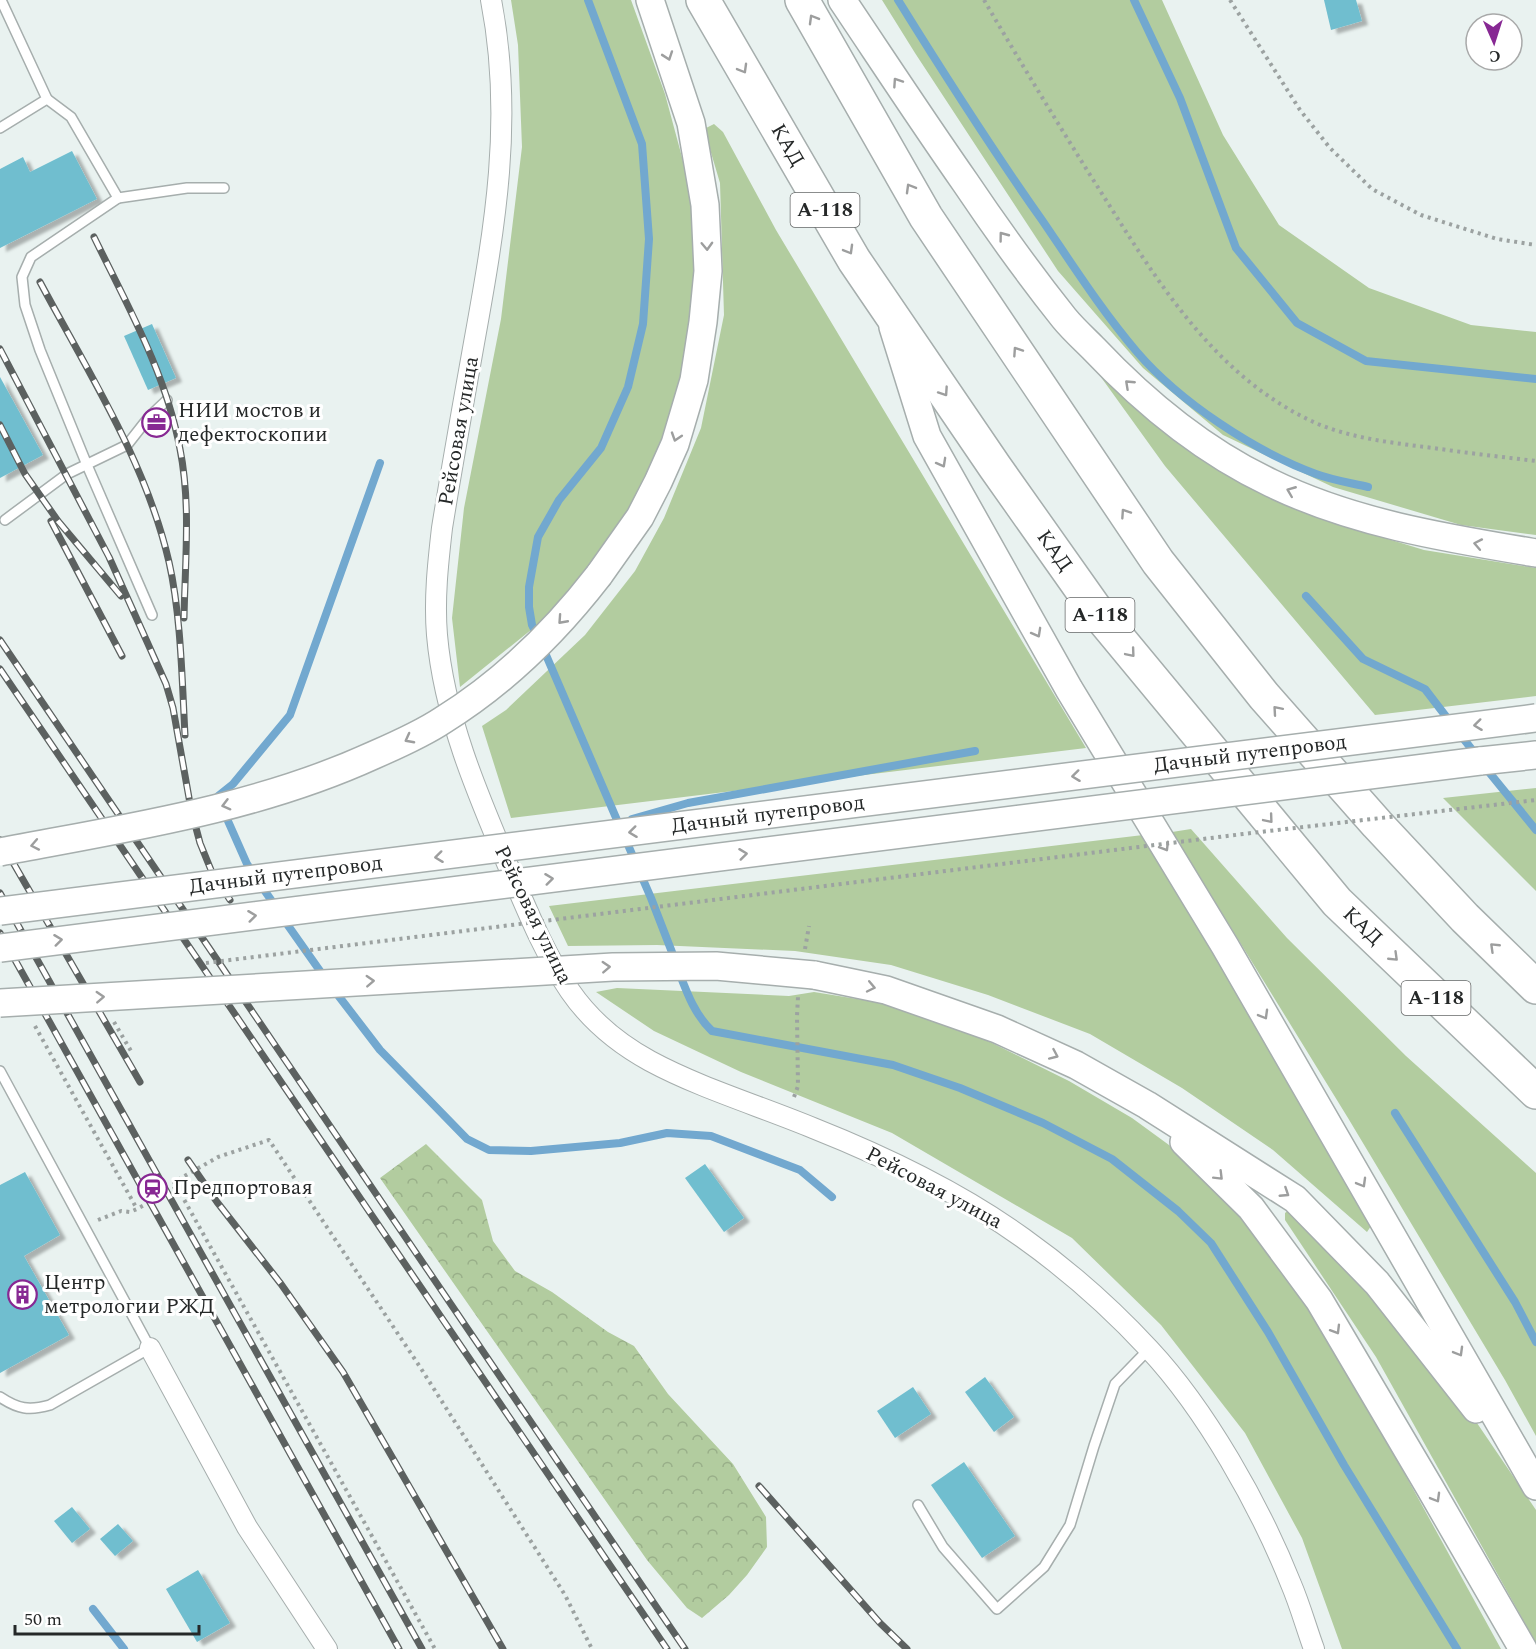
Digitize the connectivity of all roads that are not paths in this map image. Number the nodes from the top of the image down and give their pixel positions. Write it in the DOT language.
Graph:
graph roads {
  1 [pos="1,0"];
  2 [pos="490,0"];
  3 [pos="650,0"];
  4 [pos="703,0"];
  5 [pos="802,0"];
  6 [pos="842,0"];
  7 [pos="48,99"];
  8 [pos="0,128"];
  9 [pos="224,188"];
  10 [pos="118,198"];
  11 [pos="887,309"];
  12 [pos="168,400"];
  13 [pos="87,465"];
  14 [pos="5,520"];
  15 [pos="1536,554"];
  16 [pos="152,615"];
  17 [pos="1536,718"];
  18 [pos="1536,755"];
  19 [pos="0,852"];
  20 [pos="0,911"];
  21 [pos="0,948"];
  22 [pos="1536,987"];
  23 [pos="0,1003"];
  24 [pos="0,1071"];
  25 [pos="3,1084"];
  26 [pos="1536,1092"];
  27 [pos="1147,1105"];
  28 [pos="150,1348"];
  29 [pos="1149,1349"];
  30 [pos="0,1397"];
  31 [pos="1535,1484"];
  32 [pos="918,1505"];
  33 [pos="327,1649"];
  34 [pos="1314,1649"];
  35 [pos="1522,1649"];
  1 -- 7 [label="lane"];
  2 -- 29 [label="street, Рейсовая улица"];
  3 -- 19 [label="main road, one-way, bridge"];
  4 -- 11 [label="highway, КАД / А-118, one-way"];
  22 -- 5 [label="highway, one-way"];
  15 -- 6 [label="main road, one-way"];
  7 -- 8 [label="lane"];
  7 -- 10 [label="lane"];
  9 -- 10 [label="lane"];
  10 -- 13 [label="lane"];
  11 -- 26 [label="highway, КАД / А-118, one-way"];
  11 -- 31 [label="main road, one-way"];
  12 -- 13 [label="lane"];
  13 -- 14 [label="lane"];
  13 -- 16 [label="lane"];
  17 -- 20 [label="main road, Дачный путепровод, one-way, bridge"];
  21 -- 18 [label="main road, Дачный путепровод, one-way, bridge"];
  23 -- 27 [label="main road, one-way, bridge"];
  24 -- 25 [label="lane"];
  25 -- 28 [label="lane"];
  27 -- 31 [label="main road, one-way"];
  27 -- 35 [label="main road, one-way"];
  28 -- 30 [label="lane"];
  28 -- 33 [label="street"];
  29 -- 32 [label="lane"];
  29 -- 34 [label="street, Рейсовая улица"];
}
